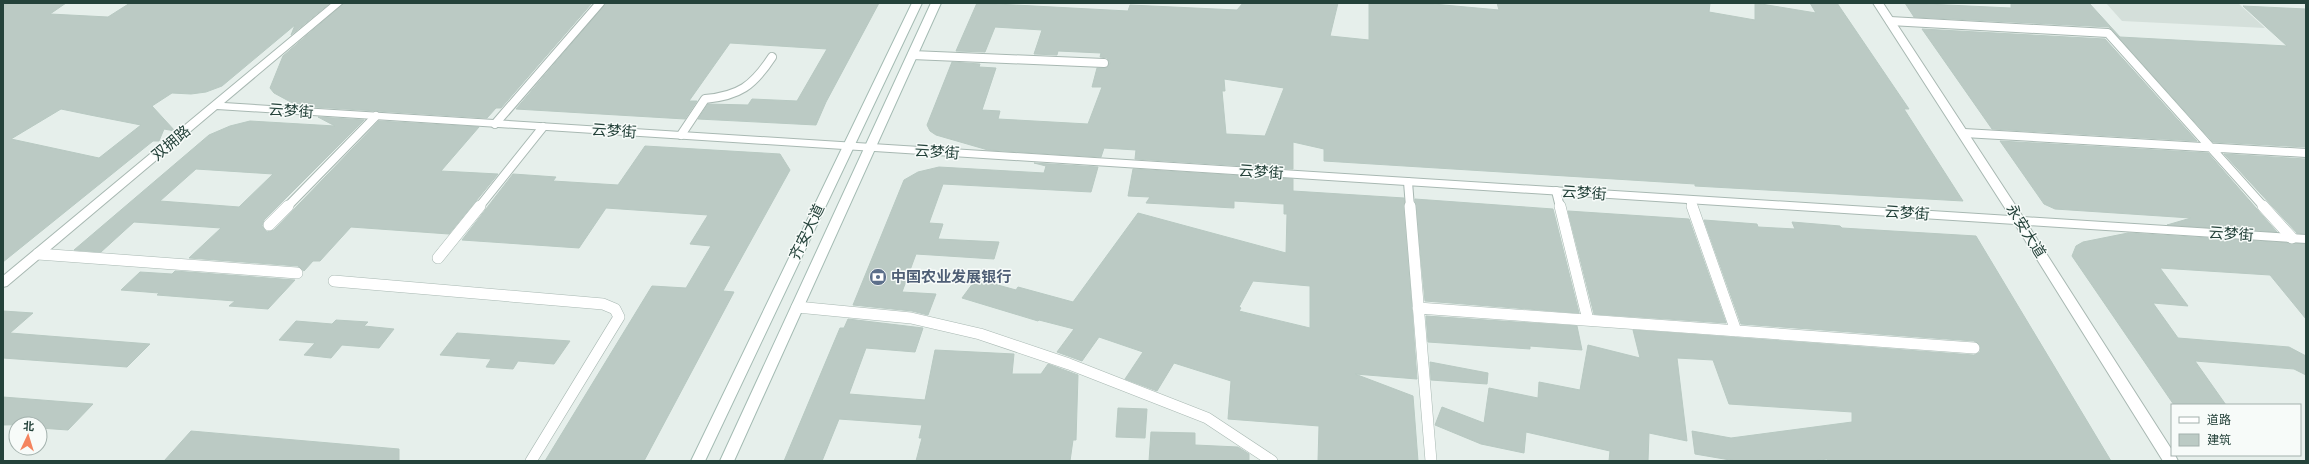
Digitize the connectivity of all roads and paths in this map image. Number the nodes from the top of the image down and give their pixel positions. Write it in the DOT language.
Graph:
graph roads {
  1 [pos="338,3"];
  2 [pos="600,3"];
  3 [pos="917,3"];
  4 [pos="936,3"];
  5 [pos="1878,3"];
  6 [pos="1890,21"];
  7 [pos="912,55"];
  8 [pos="772,57"];
  9 [pos="1104,64"];
  10 [pos="215,106"];
  11 [pos="376,116"];
  12 [pos="495,124"];
  13 [pos="543,127"];
  14 [pos="1964,133"];
  15 [pos="681,135"];
  16 [pos="848,146"];
  17 [pos="870,147"];
  18 [pos="2210,148"];
  19 [pos="2306,153"];
  20 [pos="1408,182"];
  21 [pos="1556,191"];
  22 [pos="1690,200"];
  23 [pos="2020,221"];
  24 [pos="269,225"];
  25 [pos="2292,238"];
  26 [pos="2306,239"];
  27 [pos="38,254"];
  28 [pos="438,258"];
  29 [pos="297,273"];
  30 [pos="334,281"];
  31 [pos="3,283"];
  32 [pos="797,307"];
  33 [pos="1418,308"];
  34 [pos="1588,320"];
  35 [pos="1736,331"];
  36 [pos="1974,348"];
  37 [pos="531,461"];
  38 [pos="698,461"];
  39 [pos="727,461"];
  40 [pos="1272,461"];
  41 [pos="1431,461"];
  42 [pos="2171,461"];
  1 -- 10 [label="street, 双拥路"];
  2 -- 12 [label="lane"];
  3 -- 16 [label="street, 齐安大道"];
  4 -- 7 [label="street, 齐安大道"];
  5 -- 6 [label="street, 永安大道"];
  6 -- 14 [label="street, 永安大道"];
  6 -- 18 [label="lane"];
  7 -- 9 [label="lane"];
  7 -- 17 [label="street, 齐安大道"];
  8 -- 15 [label="lane"];
  10 -- 11 [label="street, 云梦街"];
  10 -- 27 [label="street, 双拥路"];
  11 -- 12 [label="street, 云梦街"];
  11 -- 24 [label="lane"];
  12 -- 13 [label="street, 云梦街"];
  13 -- 15 [label="street, 云梦街"];
  13 -- 28 [label="lane"];
  14 -- 18 [label="lane"];
  14 -- 23 [label="street, 永安大道"];
  15 -- 16 [label="street, 云梦街"];
  16 -- 17 [label="street, 云梦街"];
  16 -- 38 [label="street, 齐安大道"];
  17 -- 20 [label="street, 云梦街"];
  17 -- 32 [label="street, 齐安大道"];
  18 -- 19 [label="lane"];
  18 -- 25 [label="lane"];
  20 -- 21 [label="street, 云梦街"];
  20 -- 33 [label="lane"];
  21 -- 22 [label="street, 云梦街"];
  21 -- 34 [label="lane"];
  22 -- 23 [label="street, 云梦街"];
  22 -- 35 [label="lane"];
  23 -- 25 [label="street, 云梦街"];
  23 -- 42 [label="street, 永安大道"];
  25 -- 26 [label="street, 云梦街"];
  27 -- 29 [label="lane"];
  27 -- 31 [label="street, 双拥路"];
  30 -- 37 [label="lane"];
  32 -- 39 [label="street, 齐安大道"];
  32 -- 40 [label="lane"];
  33 -- 34 [label="lane"];
  33 -- 41 [label="lane"];
  34 -- 35 [label="lane"];
  35 -- 36 [label="lane"];
}
